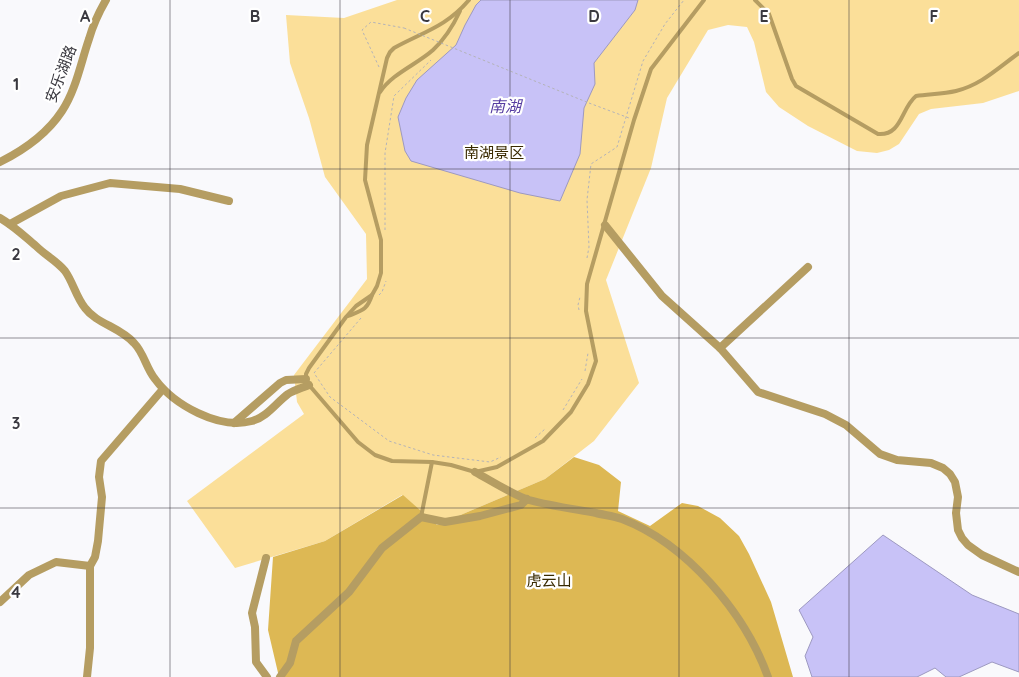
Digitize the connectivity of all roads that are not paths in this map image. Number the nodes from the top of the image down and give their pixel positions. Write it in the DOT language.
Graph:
graph roads {
  1 [pos="106,0"];
  2 [pos="469,0"];
  3 [pos="704,0"];
  4 [pos="755,0"];
  5 [pos="460,10"];
  6 [pos="1019,53"];
  7 [pos="378,96"];
  8 [pos="0,162"];
  9 [pos="229,201"];
  10 [pos="0,218"];
  11 [pos="10,224"];
  12 [pos="605,225"];
  13 [pos="808,267"];
  14 [pos="372,295"];
  15 [pos="346,317"];
  16 [pos="720,348"];
  17 [pos="308,382"];
  18 [pos="163,389"];
  19 [pos="234,423"];
  20 [pos="432,462"];
  21 [pos="475,472"];
  22 [pos="527,499"];
  23 [pos="421,517"];
  24 [pos="266,558"];
  25 [pos="90,566"];
  26 [pos="1019,572"];
  27 [pos="0,602"];
  28 [pos="87,677"];
  29 [pos="267,677"];
  30 [pos="280,677"];
  31 [pos="768,677"];
  1 -- 8 [label="street, 安乐湖路"];
  2 -- 5 [label="lane"];
  3 -- 12 [label="lane"];
  4 -- 6 [label="lane"];
  5 -- 7 [label="lane"];
  5 -- 7 [label="lane"];
  7 -- 14 [label="lane"];
  9 -- 11 [label="street"];
  10 -- 11 [label="street"];
  11 -- 18 [label="street"];
  12 -- 16 [label="street"];
  12 -- 21 [label="lane"];
  13 -- 16 [label="street"];
  14 -- 15 [label="lane"];
  14 -- 15 [label="lane"];
  15 -- 17 [label="lane"];
  16 -- 26 [label="street"];
  17 -- 19 [label="street"];
  17 -- 19 [label="street"];
  17 -- 20 [label="lane"];
  18 -- 19 [label="street"];
  18 -- 25 [label="street"];
  20 -- 21 [label="lane"];
  20 -- 23 [label="lane"];
  21 -- 22 [label="street"];
  22 -- 23 [label="street"];
  22 -- 31 [label="street"];
  23 -- 30 [label="street"];
  24 -- 29 [label="street"];
  25 -- 27 [label="street"];
  25 -- 28 [label="street"];
}
